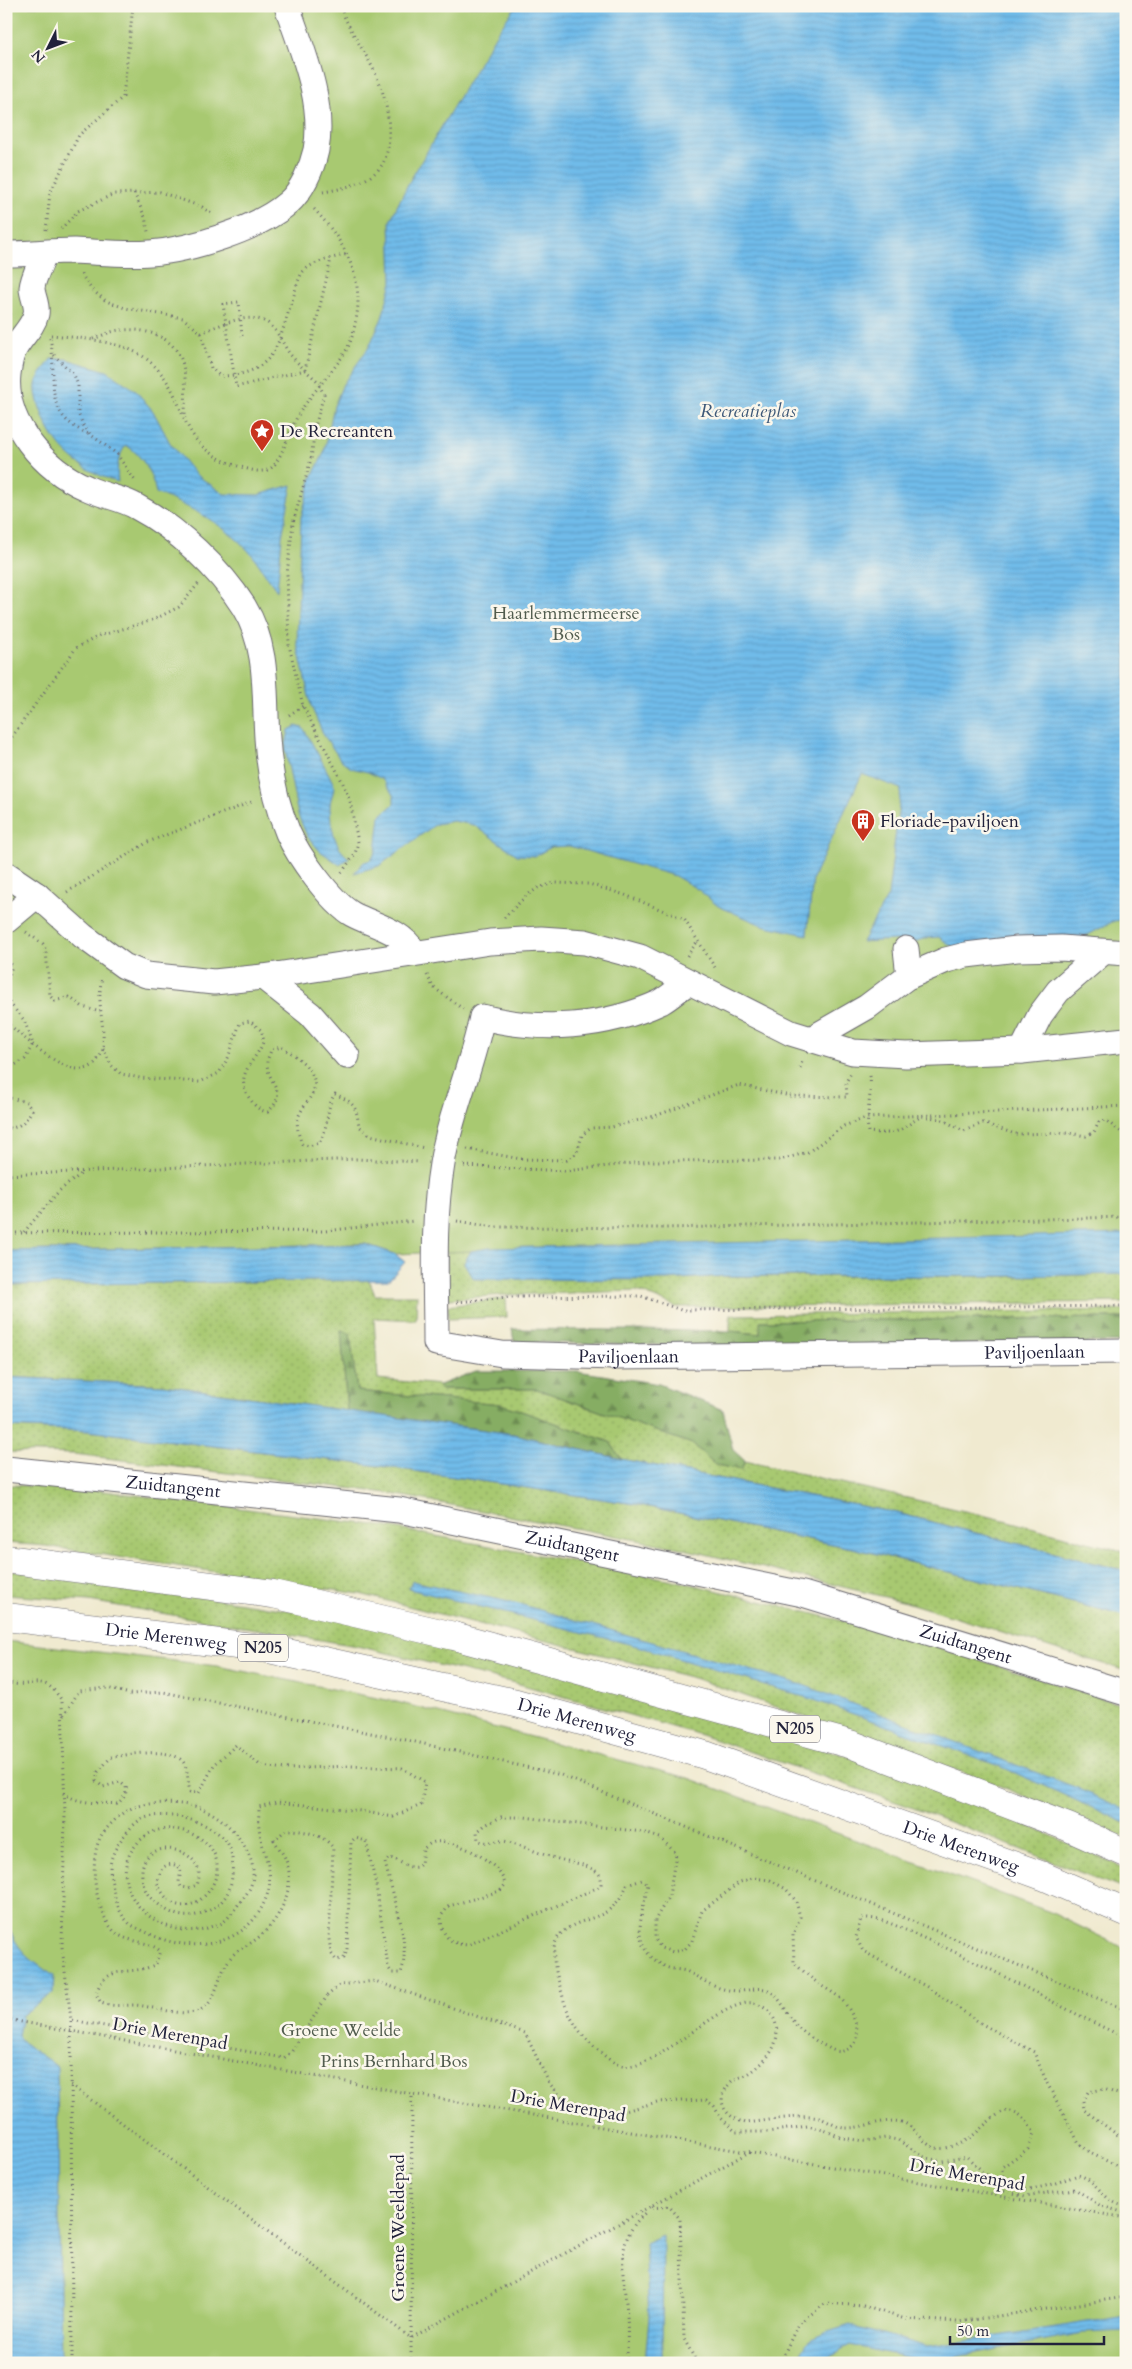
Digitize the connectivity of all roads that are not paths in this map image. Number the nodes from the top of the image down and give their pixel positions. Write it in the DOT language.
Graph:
graph roads {
  1 [pos="287,6"];
  2 [pos="6,254"];
  3 [pos="44,254"];
  4 [pos="6,874"];
  5 [pos="43,900"];
  6 [pos="12,925"];
  7 [pos="906,949"];
  8 [pos="415,953"];
  9 [pos="1114,953"];
  10 [pos="909,976"];
  11 [pos="263,977"];
  12 [pos="688,982"];
  13 [pos="811,1039"];
  14 [pos="1126,1040"];
  15 [pos="1022,1050"];
  16 [pos="347,1056"];
  17 [pos="1126,1351"];
  18 [pos="6,1469"];
  19 [pos="6,1559"];
  20 [pos="6,1617"];
  21 [pos="1126,1693"];
  22 [pos="1126,1853"];
  23 [pos="1126,1912"];
  1 -- 3 [label="street"];
  2 -- 3 [label="street"];
  3 -- 8 [label="street"];
  4 -- 5 [label="street"];
  5 -- 6 [label="street"];
  5 -- 11 [label="street"];
  7 -- 10 [label="street"];
  8 -- 11 [label="street"];
  8 -- 12 [label="street"];
  9 -- 10 [label="street"];
  9 -- 15 [label="street"];
  10 -- 13 [label="street"];
  11 -- 16 [label="street"];
  12 -- 13 [label="street"];
  12 -- 17 [label="street, Paviljoenlaan"];
  13 -- 15 [label="street"];
  14 -- 15 [label="street"];
  18 -- 21 [label="street, Zuidtangent"];
  19 -- 22 [label="highway, N205"];
  20 -- 23 [label="highway, Drie Merenweg / N205"];
}
